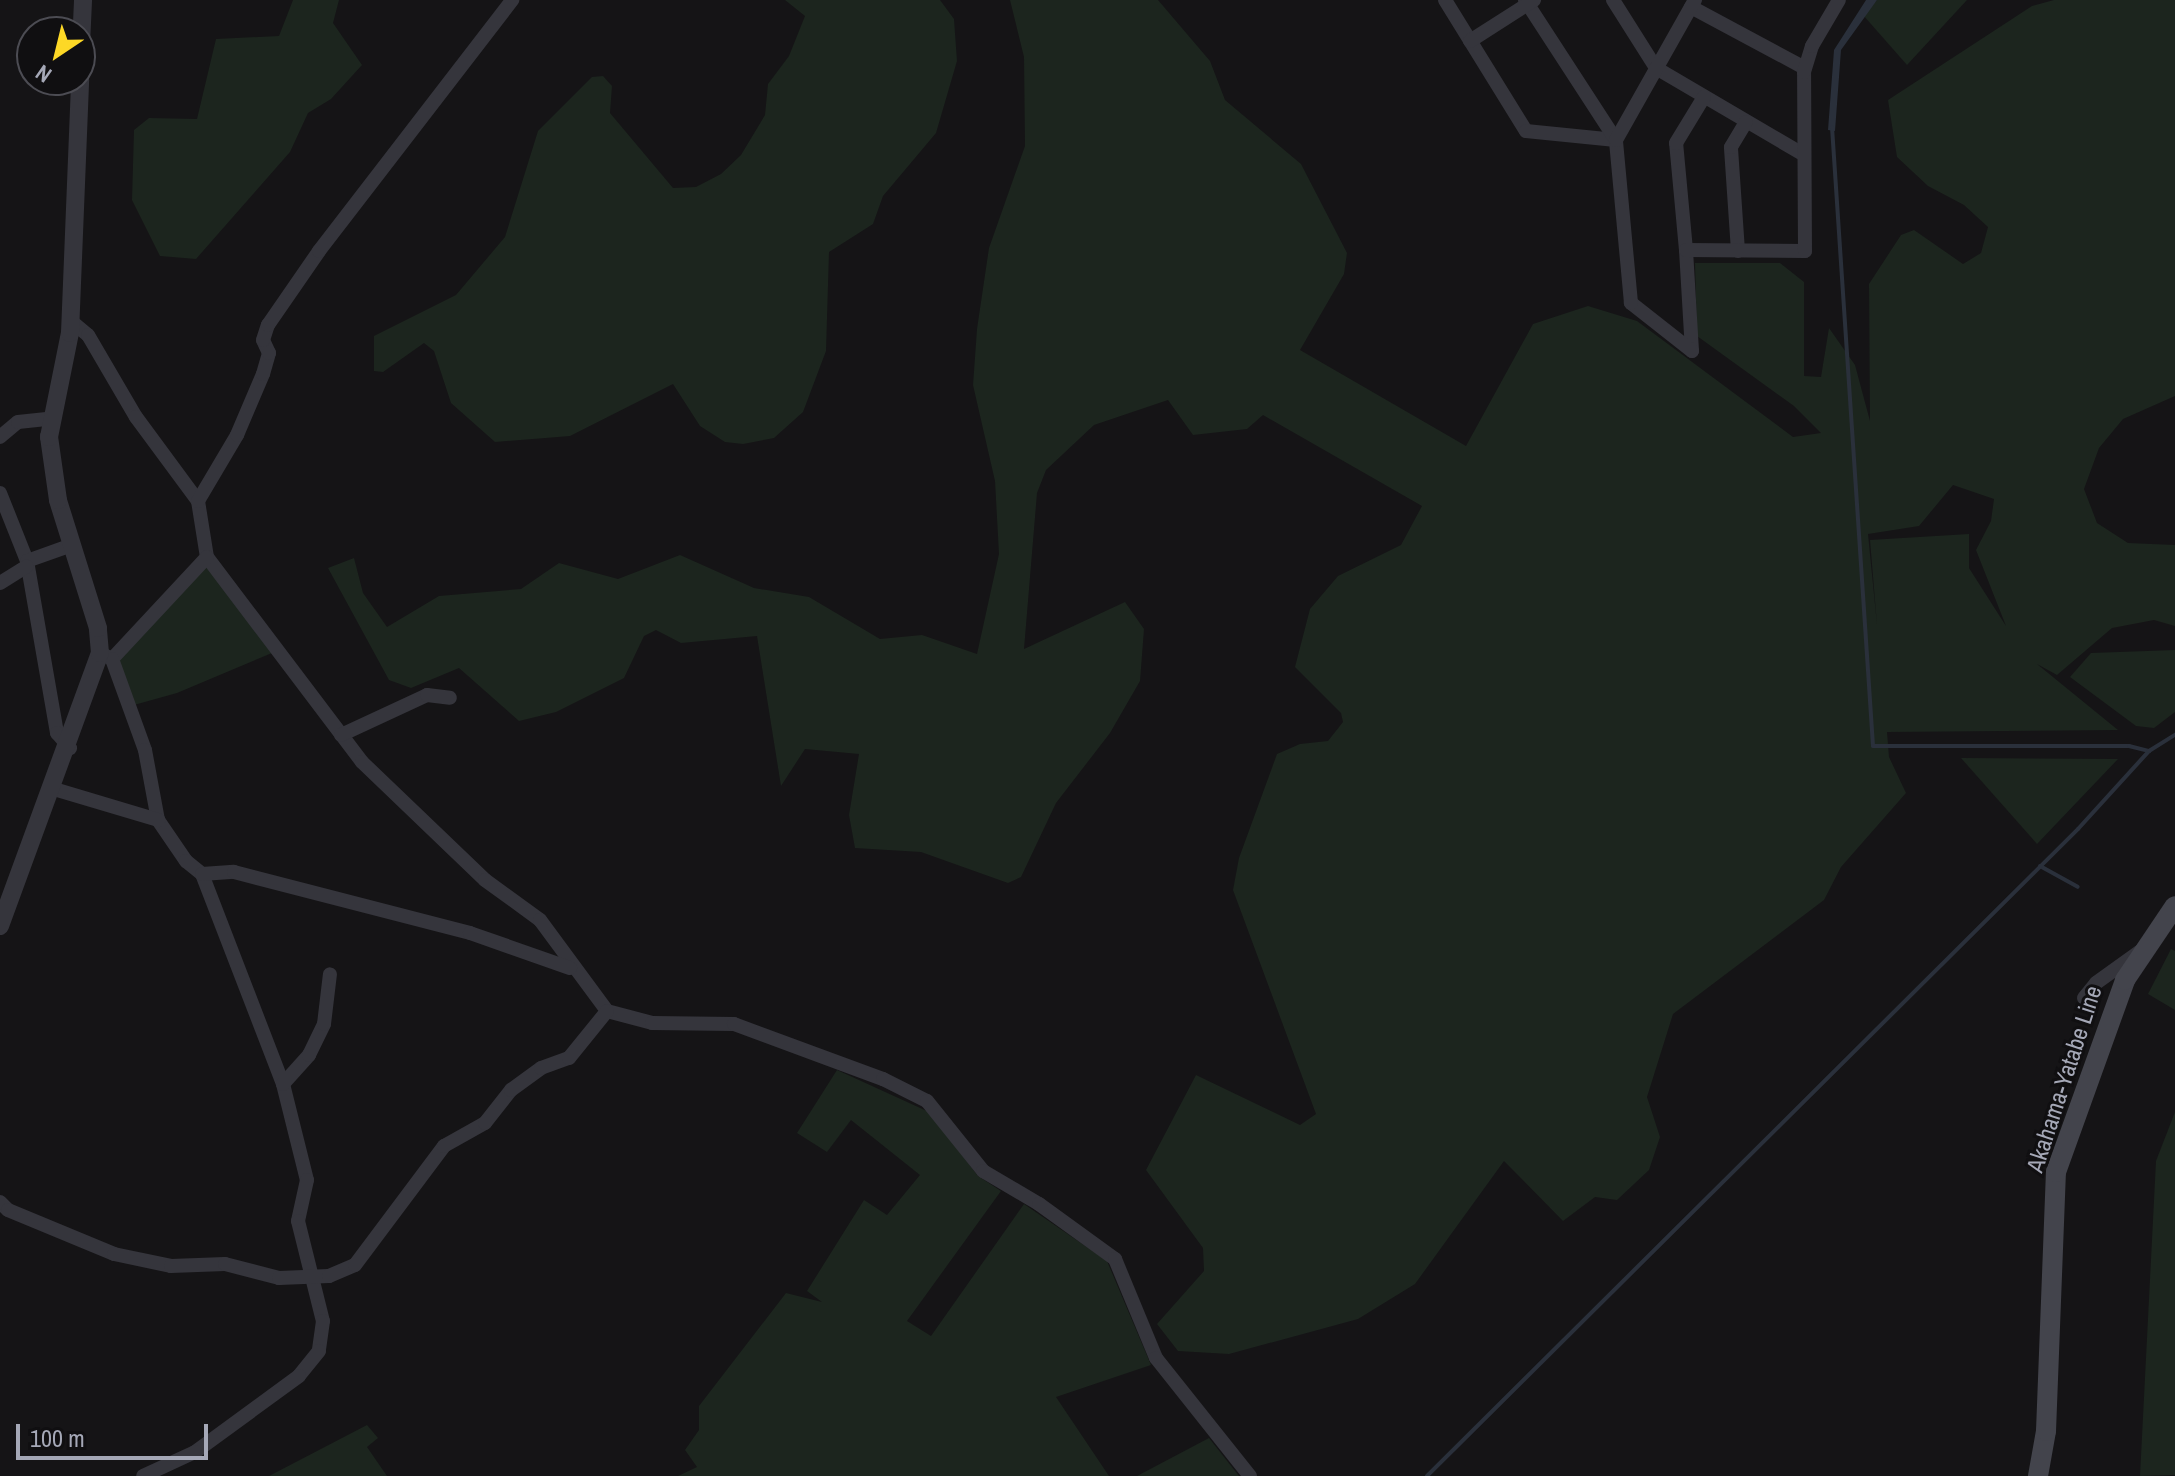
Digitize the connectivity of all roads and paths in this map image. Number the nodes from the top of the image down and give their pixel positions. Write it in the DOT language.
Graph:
graph roads {
  1 [pos="512,0"];
  2 [pos="1445,0"];
  3 [pos="1529,1"];
  4 [pos="1615,1"];
  5 [pos="1835,1"];
  6 [pos="1693,3"];
  7 [pos="1470,41"];
  8 [pos="1656,68"];
  9 [pos="1805,68"];
  10 [pos="79,96"];
  11 [pos="1704,97"];
  12 [pos="1746,122"];
  13 [pos="1616,140"];
  14 [pos="1801,153"];
  15 [pos="1686,250"];
  16 [pos="1738,251"];
  17 [pos="70,320"];
  18 [pos="49,419"];
  19 [pos="0,437"];
  20 [pos="0,493"];
  21 [pos="198,501"];
  22 [pos="72,545"];
  23 [pos="207,557"];
  24 [pos="27,564"];
  25 [pos="0,583"];
  26 [pos="106,656"];
  27 [pos="450,698"];
  28 [pos="341,735"];
  29 [pos="70,748"];
  30 [pos="54,789"];
  31 [pos="158,820"];
  32 [pos="202,874"];
  33 [pos="2175,906"];
  34 [pos="0,926"];
  35 [pos="2145,947"];
  36 [pos="570,968"];
  37 [pos="330,974"];
  38 [pos="2084,998"];
  39 [pos="607,1011"];
  40 [pos="283,1084"];
  41 [pos="0,1202"];
  42 [pos="316,1278"];
  43 [pos="143,1476"];
  44 [pos="1250,1476"];
  45 [pos="2038,1476"];
  1 -- 21 [label="street"];
  2 -- 7 [label="street"];
  3 -- 7 [label="street"];
  3 -- 13 [label="street"];
  4 -- 8 [label="street"];
  5 -- 9 [label="street"];
  6 -- 8 [label="street"];
  6 -- 9 [label="street"];
  7 -- 13 [label="street"];
  8 -- 11 [label="street"];
  8 -- 13 [label="street"];
  9 -- 14 [label="street"];
  10 -- 17 [label="street"];
  11 -- 12 [label="street"];
  11 -- 15 [label="street"];
  12 -- 14 [label="street"];
  12 -- 16 [label="street"];
  13 -- 15 [label="street"];
  14 -- 16 [label="street"];
  15 -- 16 [label="street"];
  17 -- 18 [label="street"];
  17 -- 21 [label="street"];
  18 -- 19 [label="street"];
  18 -- 22 [label="street"];
  20 -- 24 [label="street"];
  21 -- 23 [label="street"];
  22 -- 24 [label="street"];
  22 -- 26 [label="street"];
  23 -- 26 [label="street"];
  23 -- 28 [label="street"];
  24 -- 25 [label="street"];
  24 -- 29 [label="street"];
  26 -- 29 [label="street"];
  26 -- 31 [label="street"];
  27 -- 28 [label="street"];
  28 -- 36 [label="street"];
  29 -- 30 [label="street"];
  30 -- 31 [label="street"];
  30 -- 34 [label="street"];
  31 -- 32 [label="street"];
  32 -- 36 [label="street"];
  32 -- 40 [label="street"];
  33 -- 35 [label="main road, Akahama-Yatabe Line"];
  35 -- 38 [label="street"];
  35 -- 45 [label="main road, Akahama-Yatabe Line"];
  36 -- 39 [label="street"];
  37 -- 40 [label="street"];
  39 -- 42 [label="street"];
  39 -- 44 [label="street"];
  40 -- 42 [label="street"];
  41 -- 42 [label="street"];
  42 -- 43 [label="street"];
}
